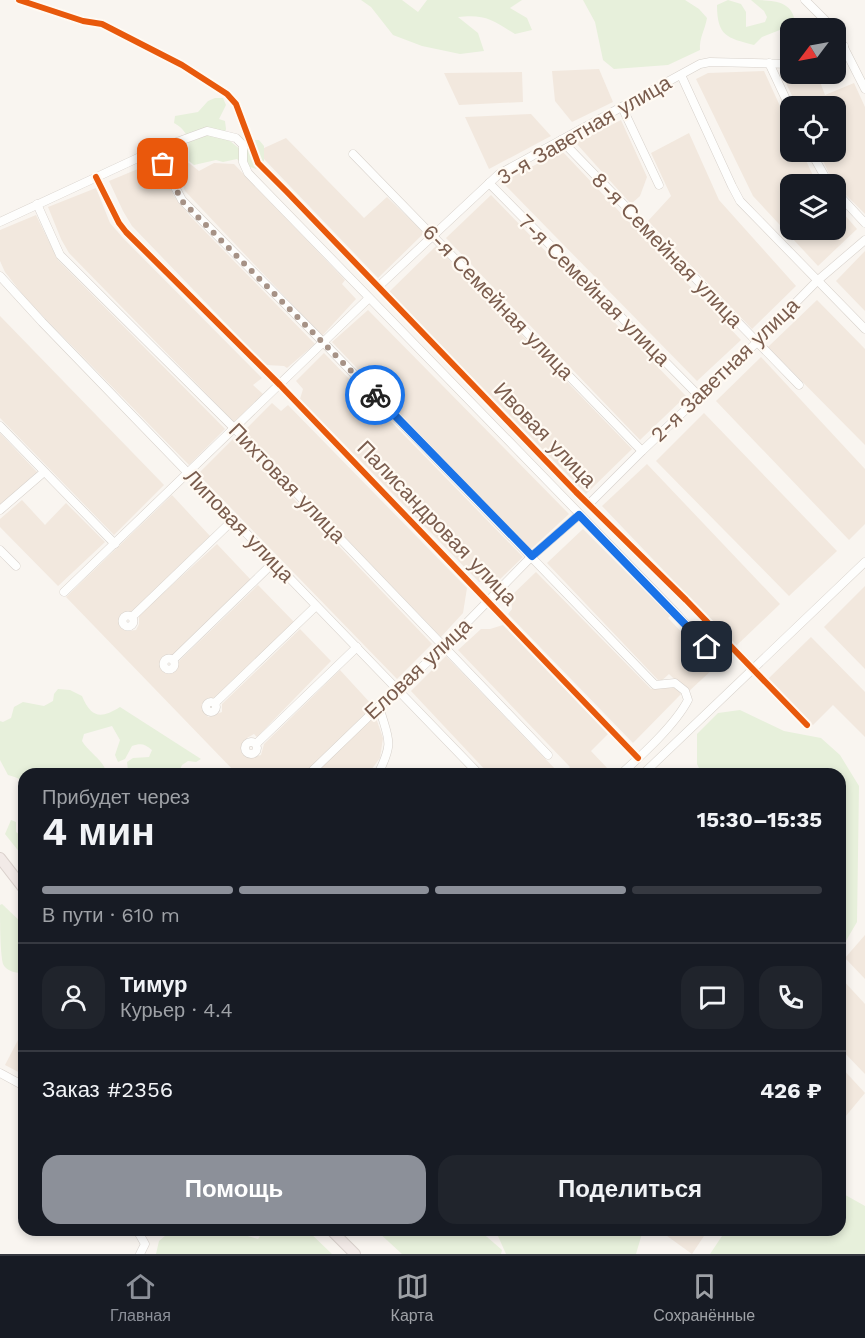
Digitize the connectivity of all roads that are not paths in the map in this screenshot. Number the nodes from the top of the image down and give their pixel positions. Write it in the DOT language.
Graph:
graph roads {
  1 [pos="20,0"];
  2 [pos="805,0"];
  3 [pos="822,18"];
  4 [pos="846,50"];
  5 [pos="769,63"];
  6 [pos="846,63"];
  7 [pos="852,63"];
  8 [pos="780,64"];
  9 [pos="681,75"];
  10 [pos="865,89"];
  11 [pos="784,96"];
  12 [pos="622,107"];
  13 [pos="561,140"];
  14 [pos="155,150"];
  15 [pos="353,154"];
  16 [pos="96,177"];
  17 [pos="489,183"];
  18 [pos="659,185"];
  19 [pos="846,203"];
  20 [pos="37,204"];
  21 [pos="0,222"];
  22 [pos="865,223"];
  23 [pos="433,235"];
  24 [pos="865,240"];
  25 [pos="0,276"];
  26 [pos="817,281"];
  27 [pos="378,287"];
  28 [pos="369,298"];
  29 [pos="865,329"];
  30 [pos="757,342"];
  31 [pos="324,343"];
  32 [pos="280,385"];
  33 [pos="799,385"];
  34 [pos="699,396"];
  35 [pos="0,426"];
  36 [pos="234,428"];
  37 [pos="642,451"];
  38 [pos="44,472"];
  39 [pos="188,473"];
  40 [pos="589,504"];
  41 [pos="0,510"];
  42 [pos="579,515"];
  43 [pos="233,519"];
  44 [pos="116,544"];
  45 [pos="0,550"];
  46 [pos="532,556"];
  47 [pos="274,562"];
  48 [pos="865,562"];
  49 [pos="16,566"];
  50 [pos="64,592"];
  51 [pos="489,601"];
  52 [pos="316,606"];
  53 [pos="132,617"];
  54 [pos="444,646"];
  55 [pos="357,647"];
  56 [pos="173,660"];
  57 [pos="722,664"];
  58 [pos="751,669"];
  59 [pos="399,689"];
  60 [pos="215,703"];
  61 [pos="379,706"];
  62 [pos="807,725"];
  63 [pos="256,744"];
  64 [pos="548,755"];
  65 [pos="639,758"];
  66 [pos="315,768"];
  67 [pos="381,768"];
  68 [pos="473,768"];
  69 [pos="628,768"];
  70 [pos="649,768"];
  71 [pos="0,858"];
  72 [pos="18,881"];
  73 [pos="0,1073"];
  74 [pos="18,1083"];
  75 [pos="140,1236"];
  76 [pos="337,1236"];
  77 [pos="141,1254"];
  78 [pos="355,1254"];
  1 -- 27 [label="street, Ивовая улица"];
  2 -- 3 [label="street"];
  4 -- 7 [label="street"];
  5 -- 8 [label="street, 3-я Заветная улица"];
  5 -- 9 [label="street, 3-я Заветная улица"];
  5 -- 11 [label="street"];
  6 -- 7 [label="street"];
  7 -- 10 [label="street"];
  9 -- 12 [label="street, 3-я Заветная улица"];
  9 -- 26 [label="street"];
  12 -- 13 [label="street, 3-я Заветная улица"];
  12 -- 18 [label="street"];
  13 -- 17 [label="street, 3-я Заветная улица"];
  13 -- 30 [label="street, 8-я Семейная улица"];
  14 -- 16 [label="street"];
  14 -- 28 [label="street, Ивовая улица"];
  14 -- 31 [label="street"];
  15 -- 23 [label="street, 6-я Семейная улица"];
  16 -- 20 [label="street"];
  16 -- 32 [label="street, Палисандровая улица"];
  17 -- 23 [label="street, 3-я Заветная улица"];
  17 -- 34 [label="street, 7-я Семейная улица"];
  19 -- 22 [label="street"];
  20 -- 21 [label="street"];
  20 -- 36 [label="street, Пихтовая улица"];
  23 -- 27 [label="street, 3-я Заветная улица"];
  23 -- 37 [label="street, 6-я Семейная улица"];
  24 -- 26 [label="street, 2-я Заветная улица"];
  25 -- 39 [label="street, Липовая улица"];
  26 -- 29 [label="street"];
  26 -- 30 [label="street, 2-я Заветная улица"];
  27 -- 40 [label="street, Ивовая улица"];
  28 -- 31 [label="street"];
  28 -- 42 [label="street, Ивовая улица"];
  30 -- 33 [label="street, 8-я Семейная улица"];
  30 -- 34 [label="street, 2-я Заветная улица"];
  31 -- 32 [label="street"];
  31 -- 46 [label="street"];
  32 -- 36 [label="street"];
  32 -- 51 [label="street, Палисандровая улица"];
  34 -- 37 [label="street, 2-я Заветная улица"];
  35 -- 38 [label="street"];
  36 -- 39 [label="street"];
  36 -- 54 [label="street, Пихтовая улица"];
  37 -- 40 [label="street, 2-я Заветная улица"];
  38 -- 41 [label="street"];
  38 -- 44 [label="street"];
  39 -- 43 [label="street, Липовая улица"];
  39 -- 44 [label="street"];
  40 -- 58 [label="street, Ивовая улица"];
  42 -- 46 [label="street, Еловая улица"];
  42 -- 57 [label="street, Ивовая улица"];
  43 -- 47 [label="street, Липовая улица"];
  43 -- 53 [label="street"];
  44 -- 50 [label="street"];
  45 -- 49 [label="street"];
  46 -- 51 [label="street, Еловая улица"];
  46 -- 65 [label="street"];
  47 -- 52 [label="street, Липовая улица"];
  47 -- 56 [label="street"];
  48 -- 58 [label="street"];
  51 -- 54 [label="street, Еловая улица"];
  51 -- 65 [label="street, Палисандровая улица"];
  52 -- 55 [label="street, Липовая улица"];
  52 -- 60 [label="street"];
  54 -- 59 [label="street, Еловая улица"];
  54 -- 64 [label="street, Пихтовая улица"];
  55 -- 59 [label="street, Липовая улица"];
  55 -- 63 [label="street"];
  58 -- 62 [label="street, Ивовая улица"];
  58 -- 70 [label="street"];
  59 -- 61 [label="street, Еловая улица"];
  59 -- 68 [label="street, Липовая улица"];
  61 -- 66 [label="street, Еловая улица"];
  61 -- 67 [label="street"];
  65 -- 69 [label="street"];
  71 -- 72 [label="highway"];
  73 -- 74 [label="street"];
  75 -- 77 [label="street"];
  76 -- 78 [label="highway"];
}
